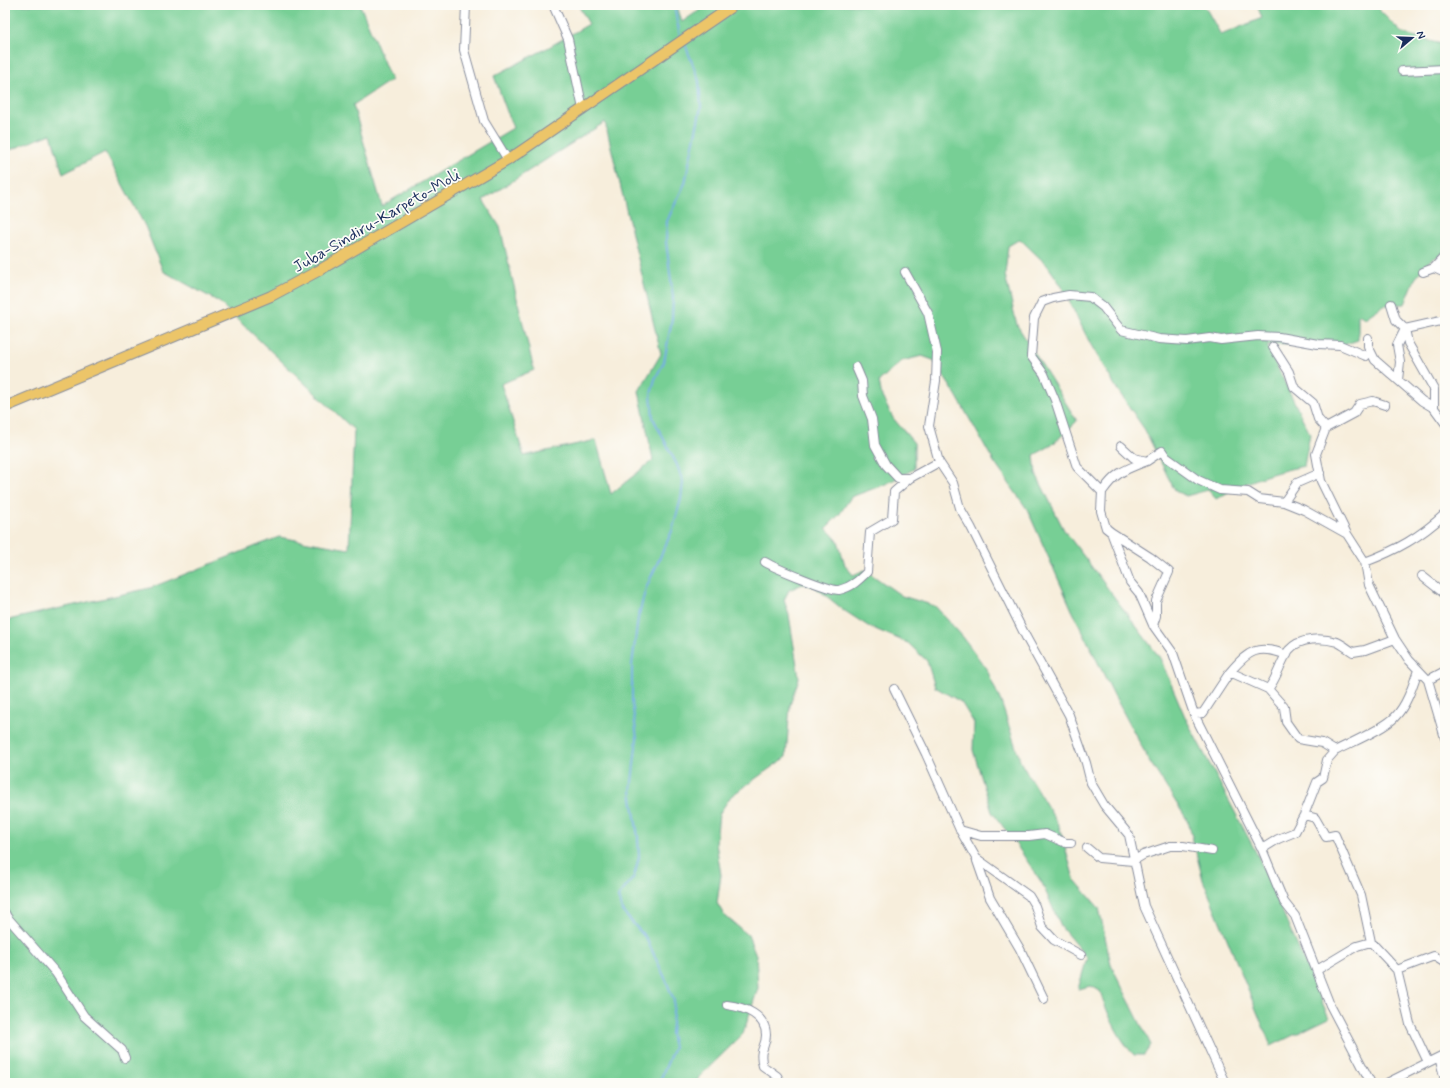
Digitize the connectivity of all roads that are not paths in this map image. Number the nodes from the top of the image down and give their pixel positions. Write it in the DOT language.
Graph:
graph roads {
  1 [pos="466,5"];
  2 [pos="553,5"];
  3 [pos="734,5"];
  4 [pos="1445,69"];
  5 [pos="1402,70"];
  6 [pos="583,109"];
  7 [pos="508,160"];
  8 [pos="1445,256"];
  9 [pos="1434,268"];
  10 [pos="905,272"];
  11 [pos="1423,272"];
  12 [pos="1445,273"];
  13 [pos="1391,304"];
  14 [pos="1445,320"];
  15 [pos="1405,329"];
  16 [pos="1368,338"];
  17 [pos="1273,347"];
  18 [pos="1366,356"];
  19 [pos="856,367"];
  20 [pos="1398,380"];
  21 [pos="1385,405"];
  22 [pos="5,407"];
  23 [pos="1434,408"];
  24 [pos="1445,423"];
  25 [pos="1326,428"];
  26 [pos="1121,446"];
  27 [pos="1147,461"];
  28 [pos="939,462"];
  29 [pos="1320,473"];
  30 [pos="910,478"];
  31 [pos="1102,492"];
  32 [pos="1284,502"];
  33 [pos="1445,514"];
  34 [pos="1111,532"];
  35 [pos="1347,534"];
  36 [pos="765,562"];
  37 [pos="1366,562"];
  38 [pos="1422,576"];
  39 [pos="1445,594"];
  40 [pos="1153,625"];
  41 [pos="1395,639"];
  42 [pos="1286,655"];
  43 [pos="1418,670"];
  44 [pos="1445,671"];
  45 [pos="1230,672"];
  46 [pos="1428,680"];
  47 [pos="894,689"];
  48 [pos="1268,689"];
  49 [pos="1194,714"];
  50 [pos="1445,738"];
  51 [pos="1335,751"];
  52 [pos="1304,815"];
  53 [pos="960,830"];
  54 [pos="1072,843"];
  55 [pos="1086,848"];
  56 [pos="1262,849"];
  57 [pos="1212,851"];
  58 [pos="976,858"];
  59 [pos="1133,862"];
  60 [pos="5,913"];
  61 [pos="1371,942"];
  62 [pos="1081,955"];
  63 [pos="1445,963"];
  64 [pos="1317,970"];
  65 [pos="1397,970"];
  66 [pos="1044,999"];
  67 [pos="727,1005"];
  68 [pos="1442,1056"];
  69 [pos="125,1058"];
  70 [pos="1428,1062"];
  71 [pos="1445,1080"];
  72 [pos="781,1083"];
  73 [pos="1225,1083"];
  74 [pos="1371,1083"];
  75 [pos="1387,1083"];
  1 -- 7 [label="street"];
  2 -- 6 [label="street"];
  3 -- 6 [label="main road, Juba-Sindiru-Karpeto-Moli"];
  4 -- 5 [label="street"];
  6 -- 7 [label="main road, Juba-Sindiru-Karpeto-Moli"];
  7 -- 22 [label="main road, Juba-Sindiru-Karpeto-Moli"];
  8 -- 9 [label="street"];
  9 -- 11 [label="street"];
  9 -- 12 [label="street"];
  10 -- 28 [label="street"];
  13 -- 15 [label="street"];
  14 -- 15 [label="street"];
  15 -- 20 [label="street"];
  15 -- 23 [label="street"];
  16 -- 20 [label="street"];
  17 -- 25 [label="street"];
  18 -- 31 [label="street"];
  19 -- 30 [label="street"];
  20 -- 23 [label="street"];
  21 -- 25 [label="street"];
  23 -- 24 [label="street"];
  25 -- 29 [label="street"];
  26 -- 27 [label="street"];
  27 -- 31 [label="street"];
  27 -- 32 [label="street"];
  28 -- 30 [label="street"];
  28 -- 59 [label="street"];
  29 -- 32 [label="street"];
  29 -- 35 [label="street"];
  30 -- 36 [label="street"];
  31 -- 34 [label="street"];
  32 -- 35 [label="street"];
  33 -- 37 [label="street"];
  34 -- 40 [label="street"];
  34 -- 40 [label="street"];
  35 -- 37 [label="street"];
  37 -- 41 [label="street"];
  38 -- 39 [label="street"];
  40 -- 49 [label="street"];
  41 -- 42 [label="street"];
  41 -- 43 [label="street"];
  42 -- 45 [label="street"];
  42 -- 48 [label="street"];
  43 -- 46 [label="street"];
  43 -- 51 [label="street"];
  44 -- 46 [label="street"];
  45 -- 48 [label="street"];
  45 -- 49 [label="street"];
  46 -- 50 [label="street"];
  47 -- 53 [label="street"];
  48 -- 51 [label="street"];
  49 -- 56 [label="street"];
  51 -- 52 [label="street"];
  52 -- 56 [label="street"];
  52 -- 61 [label="street"];
  53 -- 54 [label="street"];
  53 -- 58 [label="street"];
  55 -- 59 [label="street"];
  56 -- 64 [label="street"];
  57 -- 59 [label="street"];
  58 -- 62 [label="street"];
  58 -- 66 [label="street"];
  59 -- 73 [label="street"];
  60 -- 69 [label="street"];
  61 -- 64 [label="street"];
  61 -- 65 [label="street"];
  63 -- 65 [label="street"];
  64 -- 74 [label="street"];
  65 -- 70 [label="street"];
  67 -- 72 [label="street"];
  68 -- 70 [label="street"];
  68 -- 71 [label="street"];
  70 -- 75 [label="street"];
}
